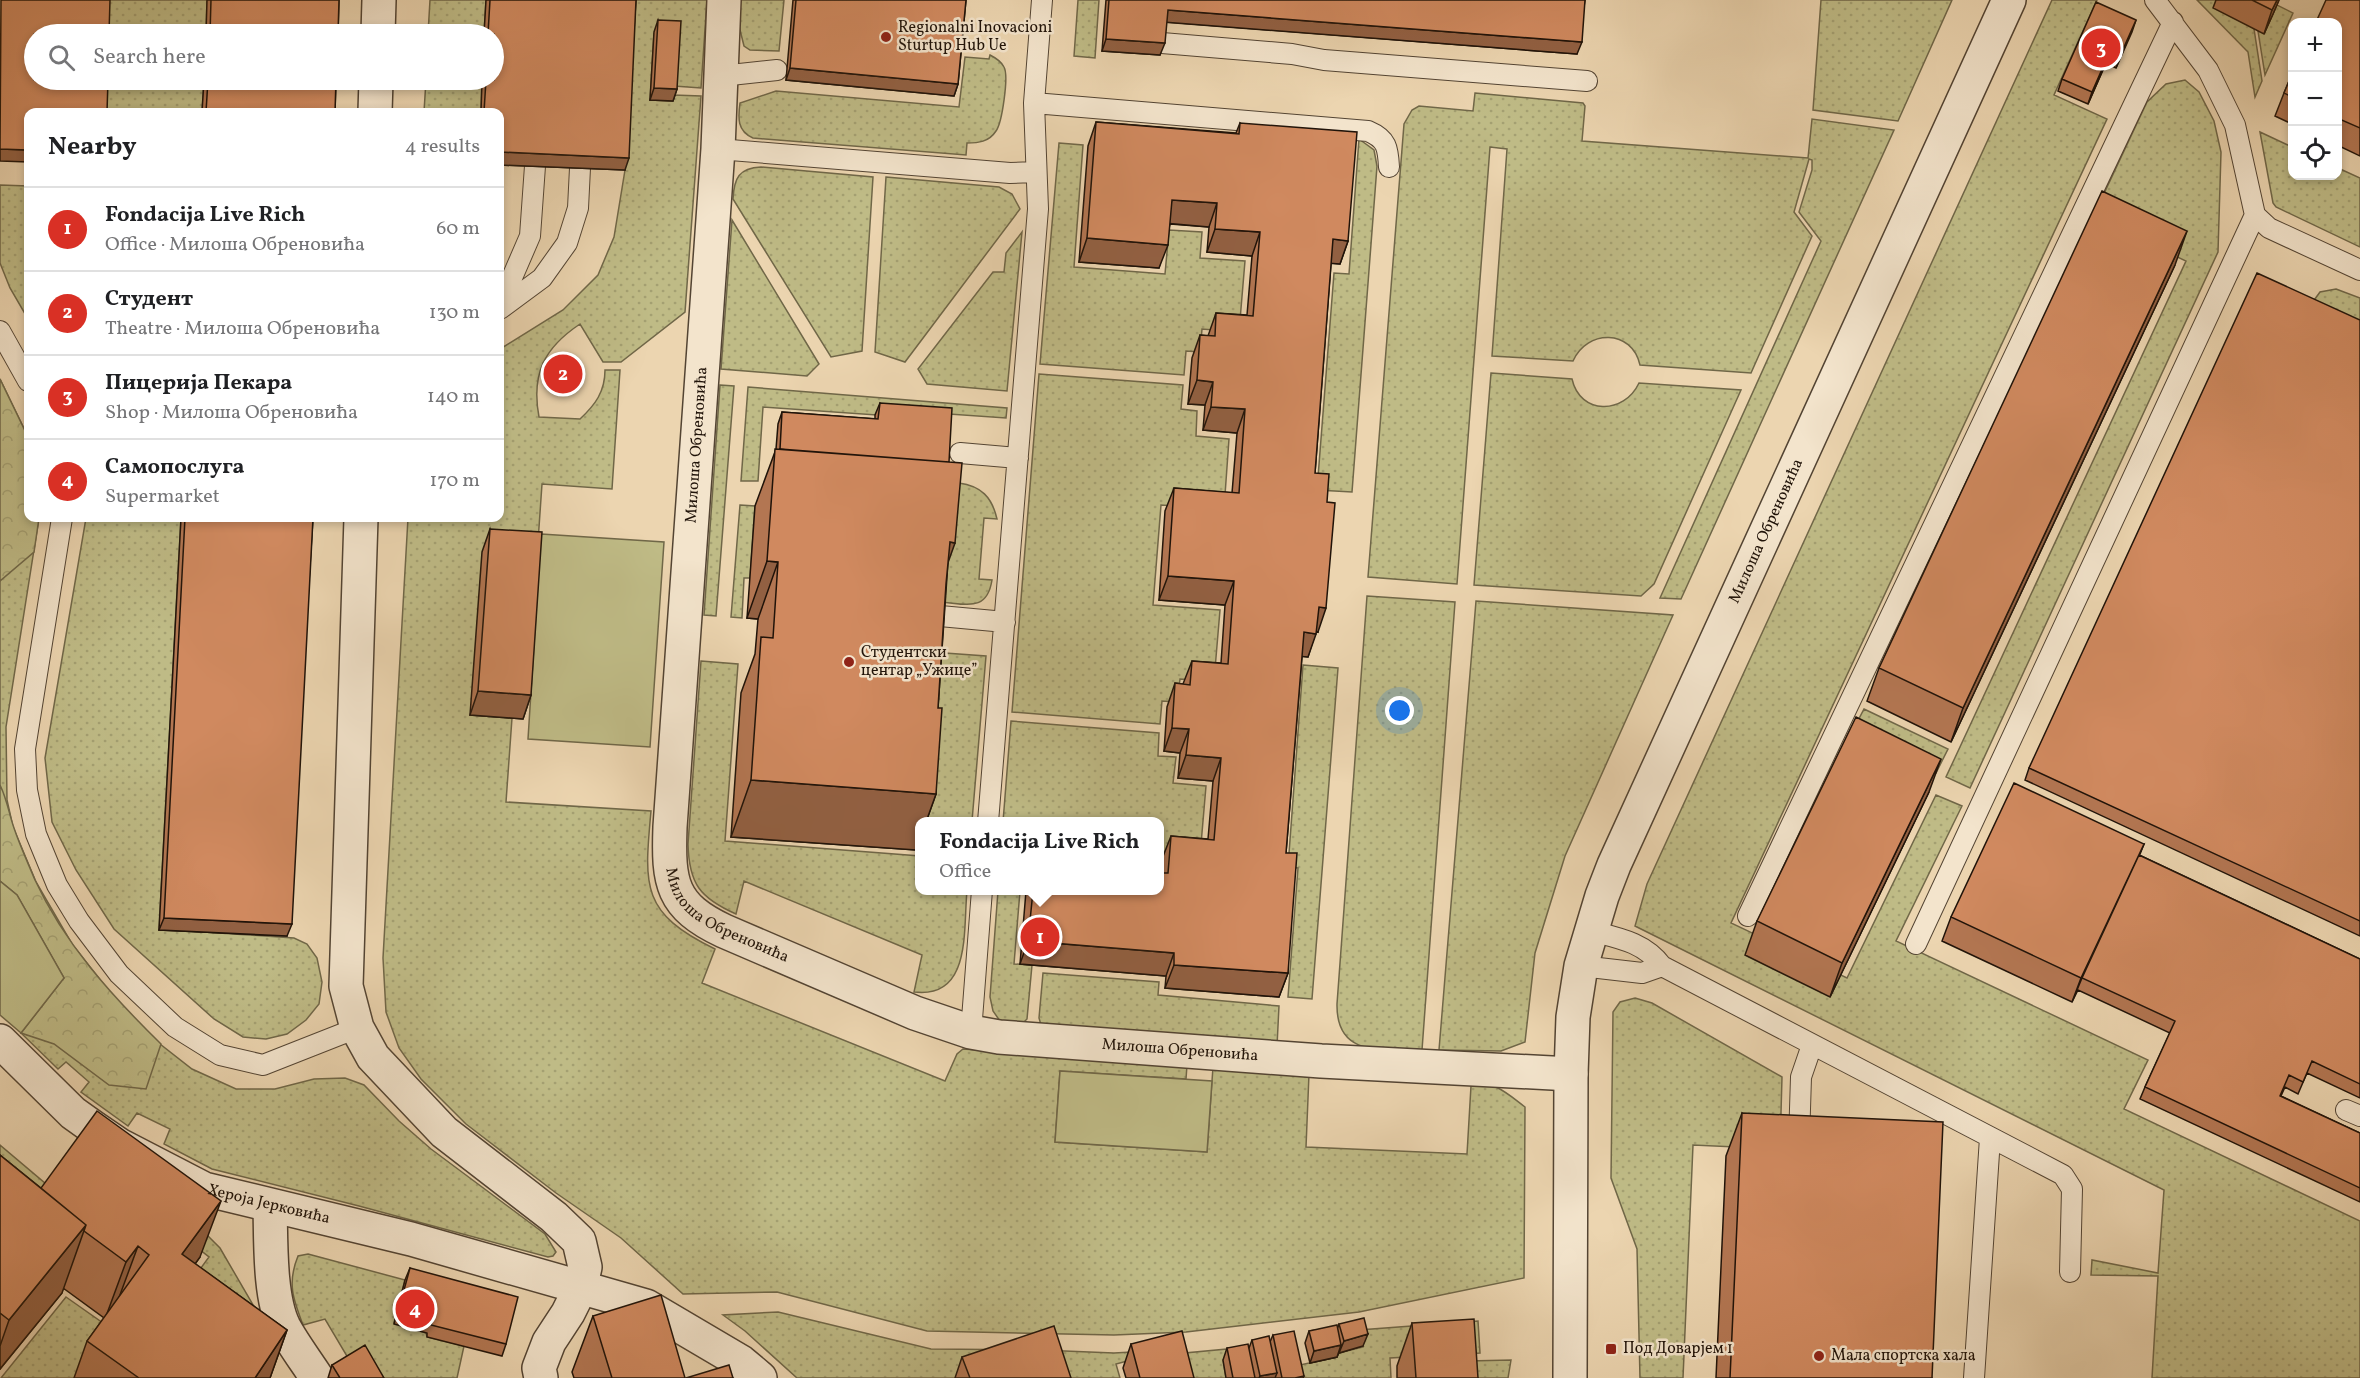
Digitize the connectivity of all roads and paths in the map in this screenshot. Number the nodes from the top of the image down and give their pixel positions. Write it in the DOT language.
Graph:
graph roads {
  1 [pos="379,0"];
  2 [pos="724,0"];
  3 [pos="1042,0"];
  4 [pos="2009,0"];
  5 [pos="2155,0"];
  6 [pos="2174,22"];
  7 [pos="378,24"];
  8 [pos="1162,43"];
  9 [pos="777,70"];
  10 [pos="721,76"];
  11 [pos="1587,81"];
  12 [pos="376,90"];
  13 [pos="1034,103"];
  14 [pos="375,108"];
  15 [pos="718,149"];
  16 [pos="535,166"];
  17 [pos="1389,167"];
  18 [pos="580,168"];
  19 [pos="1036,172"];
  20 [pos="2255,215"];
  21 [pos="2360,270"];
  22 [pos="504,292"];
  23 [pos="504,306"];
  24 [pos="0,331"];
  25 [pos="24,374"];
  26 [pos="960,453"];
  27 [pos="1018,458"];
  28 [pos="61,522"];
  29 [pos="361,522"];
  30 [pos="940,616"];
  31 [pos="1005,622"];
  32 [pos="988,817"];
  33 [pos="982,895"];
  34 [pos="1748,916"];
  35 [pos="1591,931"];
  36 [pos="1916,944"];
  37 [pos="1581,966"];
  38 [pos="1662,966"];
  39 [pos="357,1028"];
  40 [pos="970,1032"];
  41 [pos="0,1041"];
  42 [pos="1812,1045"];
  43 [pos="1571,1074"];
  44 [pos="1990,1138"];
  45 [pos="1799,1159"];
  46 [pos="270,1206"];
  47 [pos="2070,1272"];
  48 [pos="580,1289"];
  49 [pos="316,1378"];
  50 [pos="541,1378"];
  51 [pos="760,1378"];
  52 [pos="1570,1378"];
  53 [pos="1974,1378"];
  1 -- 7 [label="street"];
  2 -- 10 [label="street, Милоша Обреновића"];
  3 -- 13 [label="lane"];
  4 -- 35 [label="street, Милоша Обреновића"];
  5 -- 6 [label="lane"];
  6 -- 20 [label="lane"];
  6 -- 34 [label="lane"];
  8 -- 11 [label="lane"];
  9 -- 10 [label="lane"];
  10 -- 15 [label="street, Милоша Обреновића"];
  12 -- 14 [label="street"];
  13 -- 17 [label="lane"];
  13 -- 19 [label="lane"];
  15 -- 19 [label="lane"];
  15 -- 40 [label="street, Милоша Обреновића"];
  16 -- 22 [label="lane"];
  18 -- 23 [label="lane"];
  19 -- 27 [label="lane"];
  20 -- 21 [label="lane"];
  20 -- 36 [label="lane"];
  24 -- 25 [label="lane"];
  26 -- 27 [label="lane"];
  27 -- 31 [label="lane"];
  28 -- 39 [label="lane"];
  29 -- 39 [label="street"];
  30 -- 31 [label="lane"];
  31 -- 32 [label="lane"];
  33 -- 40 [label="lane"];
  35 -- 37 [label="street, Милоша Обреновића"];
  35 -- 38 [label="lane"];
  37 -- 38 [label="lane"];
  37 -- 43 [label="street, Милоша Обреновића"];
  38 -- 42 [label="lane"];
  39 -- 48 [label="street"];
  40 -- 43 [label="street, Милоша Обреновића"];
  41 -- 46 [label="street, Хероја Јерковића"];
  42 -- 44 [label="lane"];
  42 -- 45 [label="lane"];
  43 -- 52 [label="street, Милоша Обреновића"];
  44 -- 47 [label="lane"];
  44 -- 53 [label="lane"];
  46 -- 48 [label="street, Хероја Јерковића"];
  46 -- 49 [label="street"];
  48 -- 50 [label="street"];
  48 -- 51 [label="street, Хероја Јерковића"];
}
